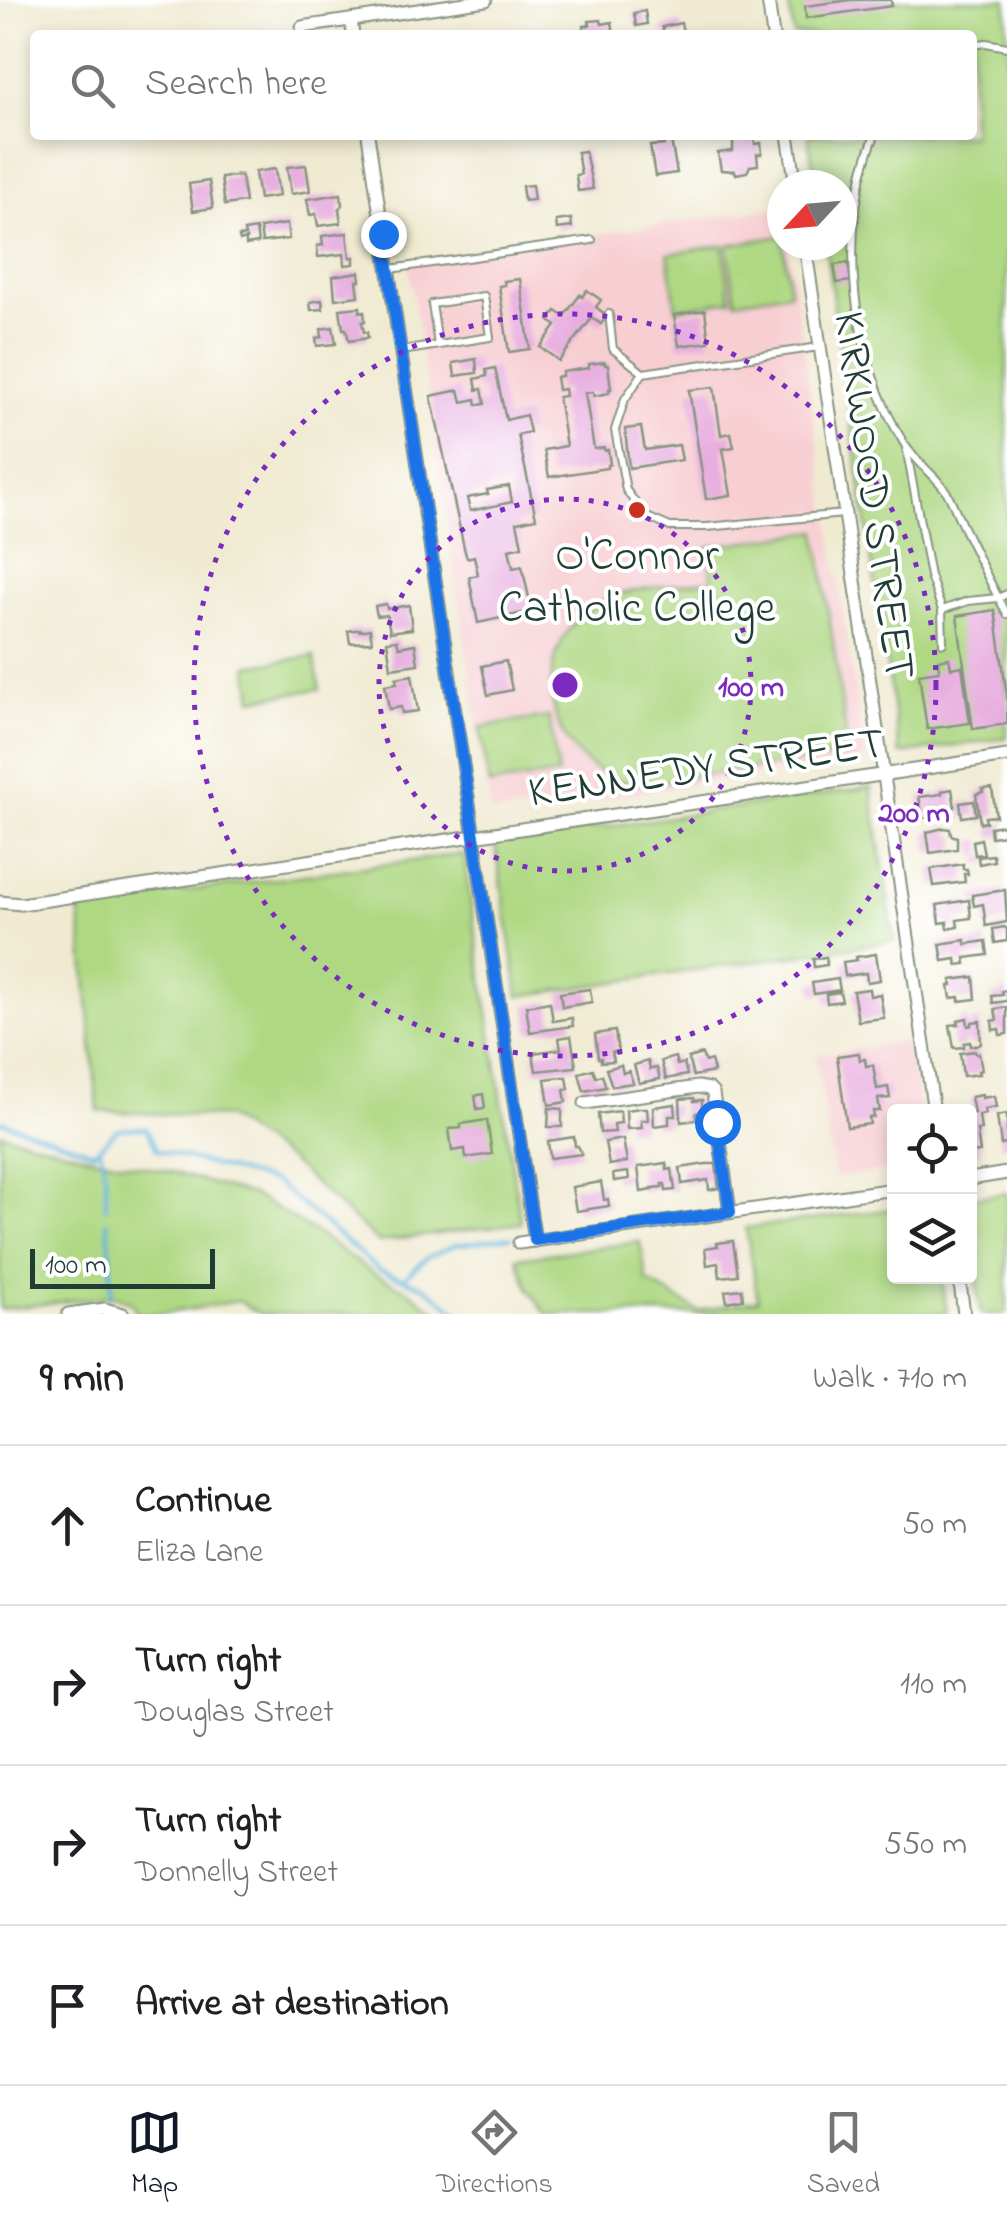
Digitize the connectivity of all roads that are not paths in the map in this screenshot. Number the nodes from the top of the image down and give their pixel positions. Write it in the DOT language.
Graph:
graph roads {
  1 [pos="486,0"];
  2 [pos="768,0"];
  3 [pos="351,20"];
  4 [pos="302,27"];
  5 [pos="352,30"];
  6 [pos="773,30"];
  7 [pos="977,44"];
  8 [pos="1007,47"];
  9 [pos="369,140"];
  10 [pos="789,140"];
  11 [pos="873,140"];
  12 [pos="794,170"];
  13 [pos="592,240"];
  14 [pos="807,260"];
  15 [pos="388,270"];
  16 [pos="609,314"];
  17 [pos="438,345"];
  18 [pos="820,347"];
  19 [pos="400,350"];
  20 [pos="642,373"];
  21 [pos="906,446"];
  22 [pos="845,514"];
  23 [pos="1007,594"];
  24 [pos="998,598"];
  25 [pos="942,610"];
  26 [pos="1007,614"];
  27 [pos="943,643"];
  28 [pos="1007,756"];
  29 [pos="884,775"];
  30 [pos="473,835"];
  31 [pos="0,902"];
  32 [pos="585,1103"];
  33 [pos="933,1104"];
  34 [pos="1007,1173"];
  35 [pos="977,1177"];
  36 [pos="887,1191"];
  37 [pos="730,1212"];
  38 [pos="535,1240"];
  39 [pos="519,1243"];
  40 [pos="960,1284"];
  41 [pos="68,1314"];
  42 [pos="123,1314"];
  43 [pos="964,1314"];
  1 -- 3 [label="street"];
  2 -- 6 [label="street"];
  3 -- 4 [label="street"];
  3 -- 5 [label="street"];
  7 -- 8 [label="lane"];
  9 -- 15 [label="street"];
  10 -- 12 [label="street"];
  11 -- 21 [label="lane"];
  13 -- 15 [label="lane"];
  14 -- 18 [label="street, KIRKWOOD STREET"];
  15 -- 19 [label="street"];
  16 -- 20 [label="lane"];
  17 -- 17 [label="lane"];
  17 -- 19 [label="lane"];
  18 -- 20 [label="lane"];
  18 -- 22 [label="street, KIRKWOOD STREET"];
  19 -- 30 [label="street"];
  20 -- 22 [label="lane"];
  21 -- 24 [label="lane"];
  21 -- 25 [label="lane"];
  22 -- 29 [label="street, KIRKWOOD STREET"];
  23 -- 24 [label="lane"];
  24 -- 25 [label="lane"];
  24 -- 26 [label="lane"];
  25 -- 27 [label="lane"];
  28 -- 29 [label="street, KENNEDY STREET"];
  29 -- 30 [label="street, KENNEDY STREET"];
  29 -- 33 [label="street, KIRKWOOD STREET"];
  30 -- 31 [label="street, KENNEDY STREET"];
  30 -- 38 [label="street"];
  32 -- 37 [label="street"];
  34 -- 35 [label="street"];
  36 -- 37 [label="street"];
  37 -- 38 [label="street"];
  38 -- 39 [label="street"];
  40 -- 43 [label="street"];
  41 -- 42 [label="street"];
}
